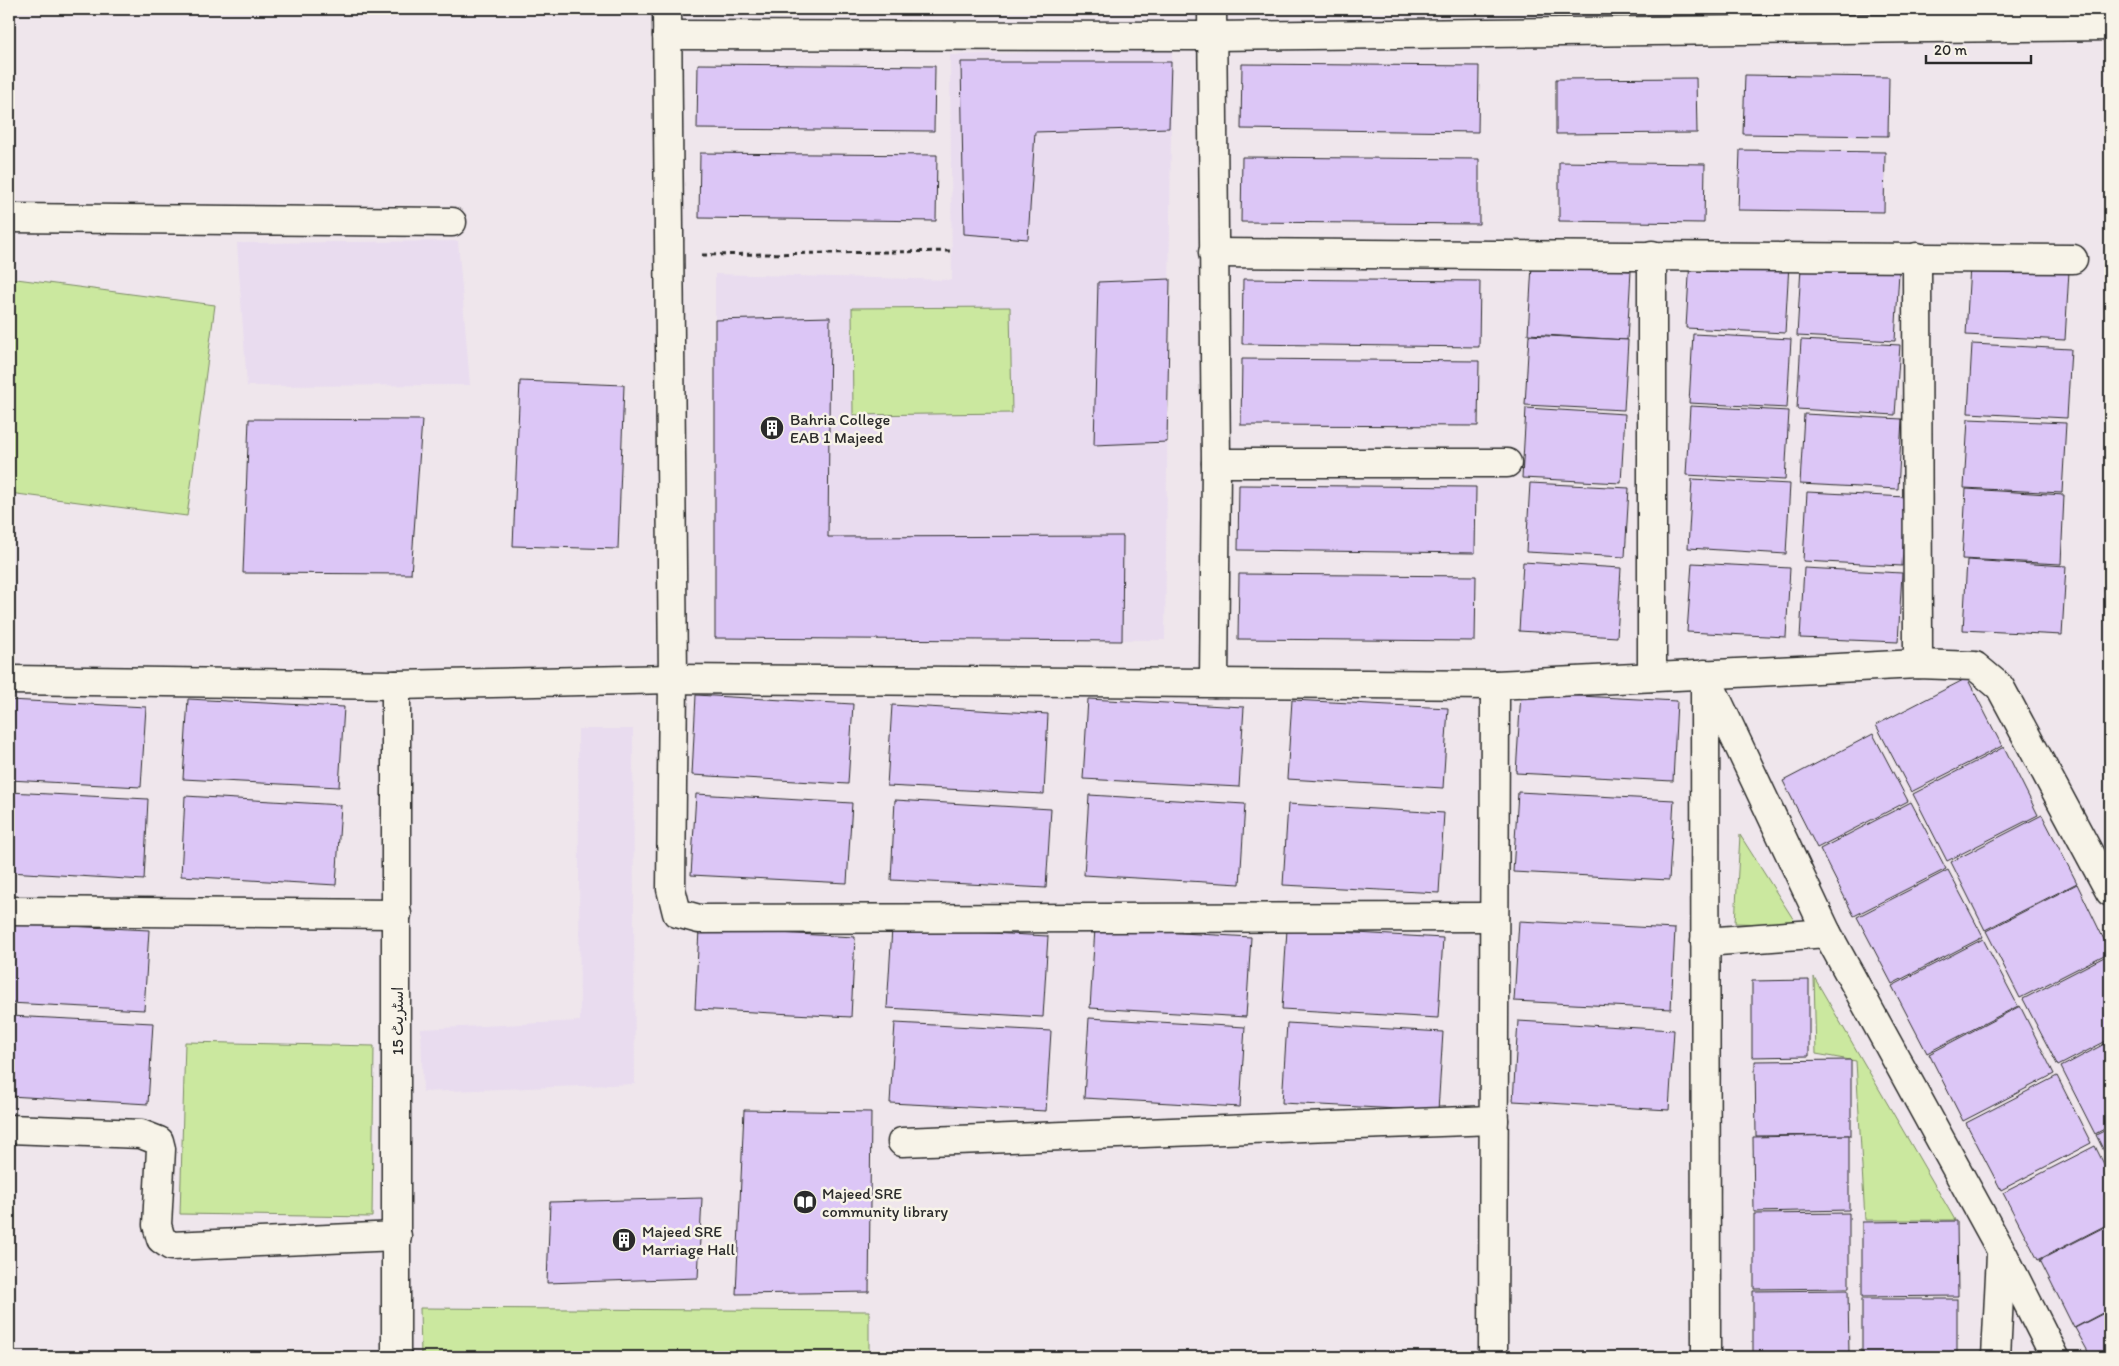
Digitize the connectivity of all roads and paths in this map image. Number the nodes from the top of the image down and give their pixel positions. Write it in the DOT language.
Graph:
graph roads {
  1 [pos="1212,9"];
  2 [pos="1859,18"];
  3 [pos="667,22"];
  4 [pos="2110,26"];
  5 [pos="1212,36"];
  6 [pos="9,218"];
  7 [pos="452,222"];
  8 [pos="952,252"];
  9 [pos="1213,253"];
  10 [pos="1652,254"];
  11 [pos="669,256"];
  12 [pos="1917,257"];
  13 [pos="2073,259"];
  14 [pos="1216,463"];
  15 [pos="1507,463"];
  16 [pos="1918,664"];
  17 [pos="1705,674"];
  18 [pos="1652,677"];
  19 [pos="673,679"];
  20 [pos="9,680"];
  21 [pos="1214,683"];
  22 [pos="396,685"];
  23 [pos="1495,685"];
  24 [pos="2110,892"];
  25 [pos="9,912"];
  26 [pos="397,914"];
  27 [pos="1494,917"];
  28 [pos="1827,933"];
  29 [pos="1705,942"];
  30 [pos="1494,1120"];
  31 [pos="9,1129"];
  32 [pos="902,1142"];
  33 [pos="396,1236"];
  34 [pos="2002,1252"];
  35 [pos="396,1357"];
  36 [pos="1493,1357"];
  37 [pos="1706,1357"];
  38 [pos="1996,1357"];
  39 [pos="2056,1357"];
  1 -- 5 [label="street"];
  2 -- 4 [label="street"];
  2 -- 5 [label="street"];
  3 -- 5 [label="street"];
  3 -- 11 [label="street"];
  5 -- 9 [label="street"];
  6 -- 7 [label="street"];
  8 -- 11 [label="path"];
  9 -- 10 [label="street"];
  9 -- 14 [label="street"];
  10 -- 12 [label="street"];
  10 -- 18 [label="street"];
  11 -- 19 [label="street"];
  12 -- 13 [label="street"];
  12 -- 16 [label="street"];
  14 -- 15 [label="street"];
  14 -- 21 [label="street"];
  16 -- 17 [label="street"];
  16 -- 24 [label="street"];
  17 -- 18 [label="street"];
  17 -- 28 [label="street"];
  17 -- 29 [label="street"];
  18 -- 23 [label="street"];
  19 -- 21 [label="street"];
  19 -- 22 [label="street"];
  19 -- 27 [label="street"];
  20 -- 22 [label="street"];
  21 -- 23 [label="street"];
  22 -- 26 [label="street, اسٹریٹ 15"];
  23 -- 27 [label="street"];
  25 -- 26 [label="street"];
  26 -- 33 [label="street, اسٹریٹ 15"];
  27 -- 30 [label="street"];
  28 -- 29 [label="street"];
  28 -- 34 [label="street"];
  29 -- 37 [label="street"];
  30 -- 32 [label="street"];
  30 -- 36 [label="street"];
  31 -- 33 [label="street"];
  33 -- 35 [label="street, اسٹریٹ 15"];
  34 -- 38 [label="street"];
  34 -- 39 [label="street"];
}
